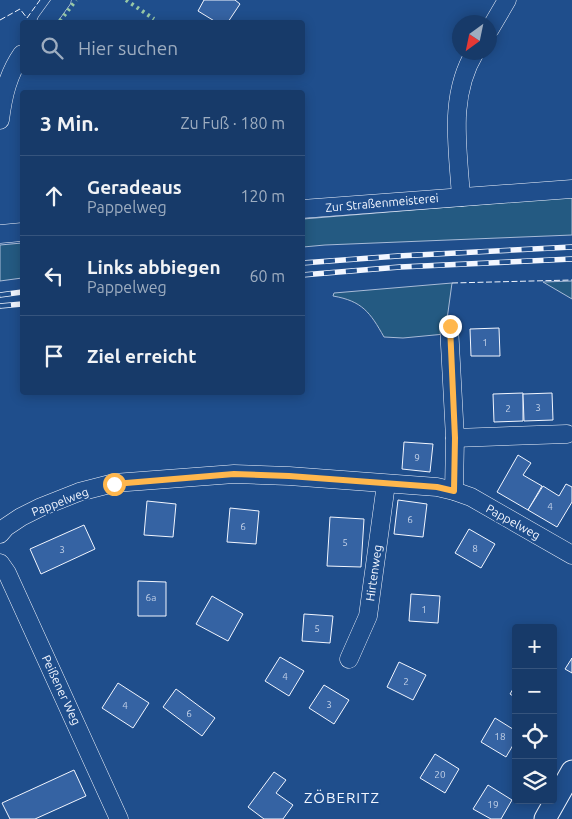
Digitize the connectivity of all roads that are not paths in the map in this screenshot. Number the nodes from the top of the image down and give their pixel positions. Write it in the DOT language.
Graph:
graph roads {
  1 [pos="62,0"];
  2 [pos="507,0"];
  3 [pos="497,17"];
  4 [pos="47,20"];
  5 [pos="20,58"];
  6 [pos="472,60"];
  7 [pos="0,120"];
  8 [pos="572,188"];
  9 [pos="461,197"];
  10 [pos="305,209"];
  11 [pos="20,232"];
  12 [pos="0,234"];
  13 [pos="450,326"];
  14 [pos="567,434"];
  15 [pos="455,438"];
  16 [pos="386,484"];
  17 [pos="454,491"];
  18 [pos="0,534"];
  19 [pos="572,555"];
  20 [pos="0,563"];
  21 [pos="349,659"];
  22 [pos="572,771"];
  23 [pos="119,819"];
  24 [pos="545,819"];
  1 -- 4 [label="street"];
  2 -- 3 [label="street"];
  5 -- 7 [label="street"];
  6 -- 9 [label="street"];
  8 -- 9 [label="street, Zur Straßenmeisterei"];
  9 -- 10 [label="street, Zur Straßenmeisterei"];
  11 -- 12 [label="street"];
  13 -- 15 [label="street"];
  14 -- 15 [label="street"];
  15 -- 17 [label="street"];
  16 -- 17 [label="street, Pappelweg"];
  16 -- 18 [label="street, Pappelweg"];
  16 -- 21 [label="street, Hirtenweg"];
  17 -- 19 [label="street, Pappelweg"];
  20 -- 23 [label="street, Peißener Weg"];
  22 -- 24 [label="street"];
}
